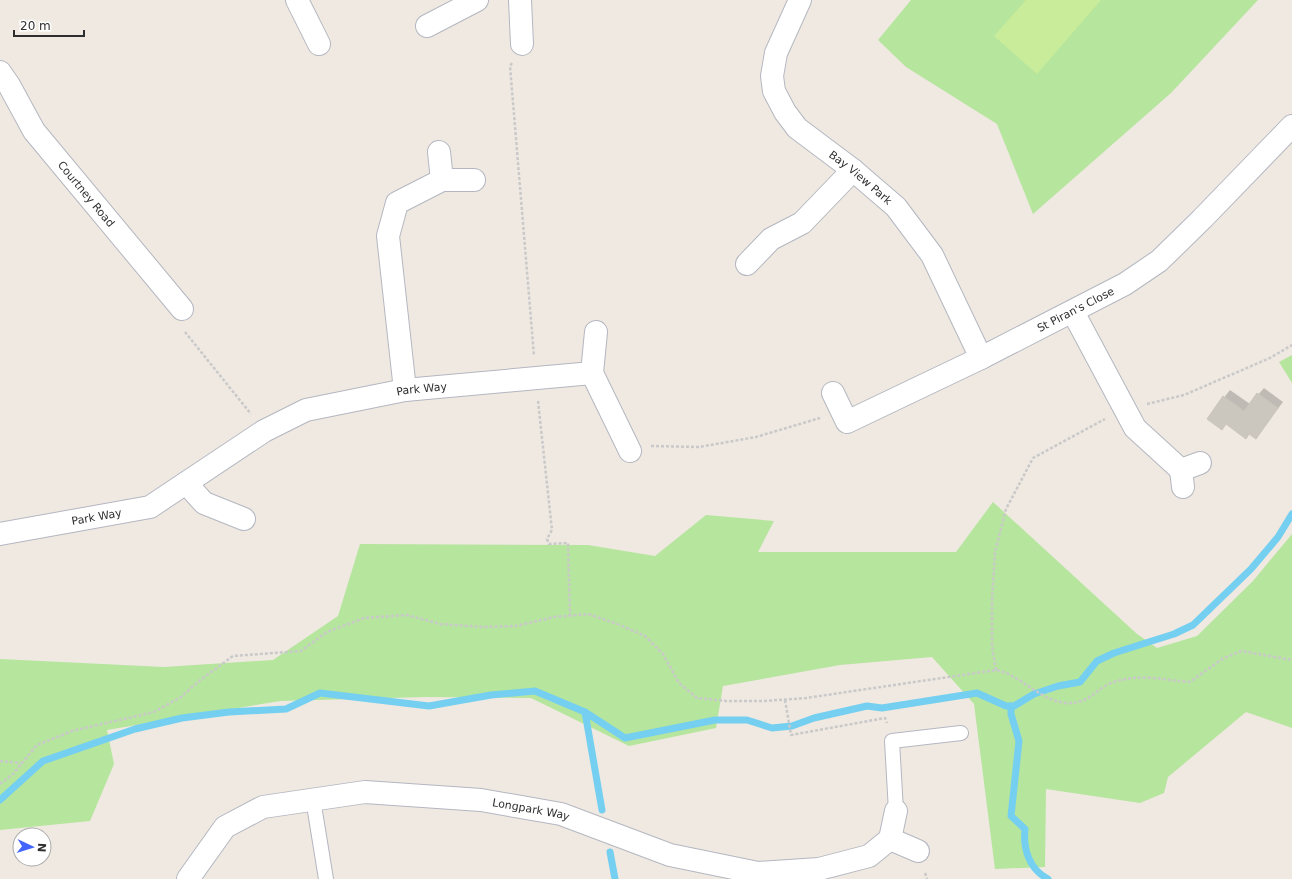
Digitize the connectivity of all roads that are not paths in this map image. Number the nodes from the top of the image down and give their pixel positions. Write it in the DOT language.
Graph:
graph roads {
  1 [pos="297,0"];
  2 [pos="477,0"];
  3 [pos="520,0"];
  4 [pos="800,0"];
  5 [pos="427,26"];
  6 [pos="320,44"];
  7 [pos="522,44"];
  8 [pos="0,72"];
  9 [pos="1292,126"];
  10 [pos="439,152"];
  11 [pos="853,170"];
  12 [pos="442,180"];
  13 [pos="474,180"];
  14 [pos="747,264"];
  15 [pos="182,309"];
  16 [pos="1073,312"];
  17 [pos="596,332"];
  18 [pos="980,358"];
  19 [pos="592,373"];
  20 [pos="405,390"];
  21 [pos="837,402"];
  22 [pos="630,451"];
  23 [pos="1188,474"];
  24 [pos="186,483"];
  25 [pos="244,519"];
  26 [pos="0,534"];
  27 [pos="961,733"];
  28 [pos="313,799"];
  29 [pos="896,811"];
  30 [pos="890,839"];
  31 [pos="918,851"];
  32 [pos="188,879"];
  33 [pos="326,879"];
  1 -- 6 [label="street"];
  2 -- 5 [label="street"];
  3 -- 7 [label="street"];
  4 -- 11 [label="street, Bay View Park"];
  8 -- 15 [label="street, Courtney Road"];
  9 -- 16 [label="street, St Piran's Close"];
  10 -- 12 [label="street"];
  11 -- 14 [label="street"];
  11 -- 18 [label="street, Bay View Park"];
  12 -- 13 [label="street"];
  12 -- 20 [label="street"];
  16 -- 18 [label="street, St Piran's Close"];
  16 -- 23 [label="street"];
  17 -- 19 [label="street"];
  18 -- 21 [label="street, St Piran's Close"];
  19 -- 20 [label="street, Park Way"];
  19 -- 22 [label="street"];
  20 -- 24 [label="street, Park Way"];
  24 -- 25 [label="street"];
  24 -- 26 [label="street, Park Way"];
  27 -- 29 [label="lane"];
  28 -- 30 [label="street, Longpark Way"];
  28 -- 32 [label="street, Longpark Way"];
  28 -- 33 [label="lane"];
  29 -- 30 [label="street"];
  30 -- 31 [label="street"];
}
